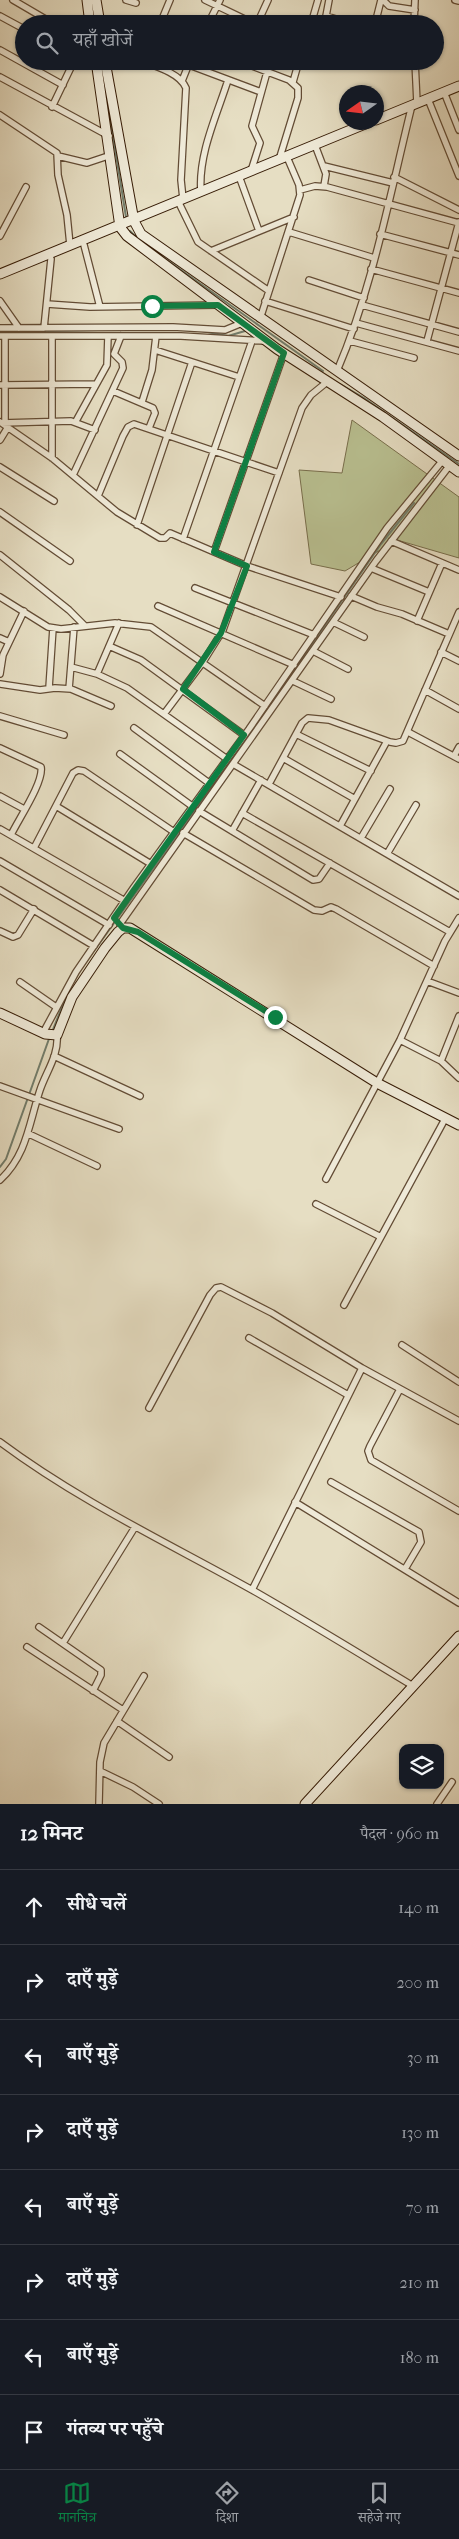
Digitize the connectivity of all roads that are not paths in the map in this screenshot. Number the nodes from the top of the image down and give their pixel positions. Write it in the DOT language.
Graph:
graph roads {
  1 [pos="13,0"];
  2 [pos="87,0"];
  3 [pos="96,0"];
  4 [pos="126,0"];
  5 [pos="170,0"];
  6 [pos="205,0"];
  7 [pos="260,0"];
  8 [pos="318,0"];
  9 [pos="329,0"];
  10 [pos="382,0"];
  11 [pos="415,0"];
  12 [pos="455,0"];
  13 [pos="459,1"];
  14 [pos="268,2"];
  15 [pos="136,3"];
  16 [pos="218,3"];
  17 [pos="415,10"];
  18 [pos="39,15"];
  19 [pos="89,15"];
  20 [pos="98,15"];
  21 [pos="164,15"];
  22 [pos="212,15"];
  23 [pos="240,15"];
  24 [pos="261,15"];
  25 [pos="313,15"];
  26 [pos="326,15"];
  27 [pos="378,15"];
  28 [pos="415,15"];
  29 [pos="0,16"];
  30 [pos="15,25"];
  31 [pos="0,50"];
  32 [pos="15,58"];
  33 [pos="36,70"];
  34 [pos="70,70"];
  35 [pos="97,70"];
  36 [pos="108,70"];
  37 [pos="159,70"];
  38 [pos="186,70"];
  39 [pos="205,70"];
  40 [pos="262,70"];
  41 [pos="296,70"];
  42 [pos="415,70"];
  43 [pos="267,72"];
  44 [pos="0,77"];
  45 [pos="228,80"];
  46 [pos="182,81"];
  47 [pos="293,82"];
  48 [pos="63,85"];
  49 [pos="459,86"];
  50 [pos="261,92"];
  51 [pos="444,92"];
  52 [pos="428,99"];
  53 [pos="415,104"];
  54 [pos="52,107"];
  55 [pos="0,114"];
  56 [pos="384,117"];
  57 [pos="351,130"];
  58 [pos="459,130"];
  59 [pos="108,136"];
  60 [pos="315,145"];
  61 [pos="111,155"];
  62 [pos="58,156"];
  63 [pos="283,158"];
  64 [pos="324,166"];
  65 [pos="251,171"];
  66 [pos="239,176"];
  67 [pos="459,176"];
  68 [pos="394,180"];
  69 [pos="26,186"];
  70 [pos="324,186"];
  71 [pos="300,190"];
  72 [pos="201,192"];
  73 [pos="180,200"];
  74 [pos="388,205"];
  75 [pos="459,210"];
  76 [pos="294,217"];
  77 [pos="134,221"];
  78 [pos="459,223"];
  79 [pos="116,228"];
  80 [pos="260,231"];
  81 [pos="289,232"];
  82 [pos="380,234"];
  83 [pos="0,236"];
  84 [pos="70,245"];
  85 [pos="84,245"];
  86 [pos="210,252"];
  87 [pos="450,252"];
  88 [pos="459,255"];
  89 [pos="374,258"];
  90 [pos="52,259"];
  91 [pos="371,269"];
  92 [pos="0,274"];
  93 [pos="0,280"];
  94 [pos="308,280"];
  95 [pos="441,288"];
  96 [pos="269,291"];
  97 [pos="459,293"];
  98 [pos="364,298"];
  99 [pos="0,301"];
  100 [pos="266,301"];
  101 [pos="47,304"];
  102 [pos="218,305"];
  103 [pos="362,305"];
  104 [pos="100,307"];
  105 [pos="260,319"];
  106 [pos="242,323"];
  107 [pos="432,324"];
  108 [pos="355,326"];
  109 [pos="0,328"];
  110 [pos="19,328"];
  111 [pos="44,328"];
  112 [pos="459,332"];
  113 [pos="3,336"];
  114 [pos="52,336"];
  115 [pos="108,336"];
  116 [pos="121,336"];
  117 [pos="156,336"];
  118 [pos="252,341"];
  119 [pos="266,341"];
  120 [pos="350,341"];
  121 [pos="427,341"];
  122 [pos="155,350"];
  123 [pos="459,351"];
  124 [pos="284,353"];
  125 [pos="414,358"];
  126 [pos="192,362"];
  127 [pos="337,371"];
  128 [pos="239,377"];
  129 [pos="327,382"];
  130 [pos="96,384"];
  131 [pos="2,385"];
  132 [pos="52,385"];
  133 [pos="113,391"];
  134 [pos="142,402"];
  135 [pos="53,421"];
  136 [pos="76,421"];
  137 [pos="4,424"];
  138 [pos="149,428"];
  139 [pos="95,430"];
  140 [pos="168,435"];
  141 [pos="0,440"];
  142 [pos="214,450"];
  143 [pos="459,456"];
  144 [pos="52,458"];
  145 [pos="246,462"];
  146 [pos="447,463"];
  147 [pos="0,467"];
  148 [pos="459,472"];
  149 [pos="279,473"];
  150 [pos="73,475"];
  151 [pos="98,496"];
  152 [pos="54,501"];
  153 [pos="0,512"];
  154 [pos="137,525"];
  155 [pos="183,539"];
  156 [pos="391,541"];
  157 [pos="214,552"];
  158 [pos="0,555"];
  159 [pos="70,561"];
  160 [pos="442,562"];
  161 [pos="247,566"];
  162 [pos="371,568"];
  163 [pos="459,570"];
  164 [pos="196,588"];
  165 [pos="429,592"];
  166 [pos="351,596"];
  167 [pos="0,597"];
  168 [pos="340,597"];
  169 [pos="234,601"];
  170 [pos="158,606"];
  171 [pos="24,611"];
  172 [pos="459,614"];
  173 [pos="417,620"];
  174 [pos="333,622"];
  175 [pos="118,623"];
  176 [pos="85,626"];
  177 [pos="74,627"];
  178 [pos="53,628"];
  179 [pos="221,633"];
  180 [pos="449,634"];
  181 [pos="314,635"];
  182 [pos="364,637"];
  183 [pos="0,638"];
  184 [pos="9,642"];
  185 [pos="109,646"];
  186 [pos="313,651"];
  187 [pos="441,652"];
  188 [pos="0,662"];
  189 [pos="203,662"];
  190 [pos="459,662"];
  191 [pos="294,665"];
  192 [pos="70,667"];
  193 [pos="348,669"];
  194 [pos="0,674"];
  195 [pos="97,674"];
  196 [pos="292,681"];
  197 [pos="0,684"];
  198 [pos="49,688"];
  199 [pos="69,689"];
  200 [pos="183,689"];
  201 [pos="425,690"];
  202 [pos="330,699"];
  203 [pos="111,706"];
  204 [pos="265,706"];
  205 [pos="459,709"];
  206 [pos="164,714"];
  207 [pos="0,716"];
  208 [pos="134,728"];
  209 [pos="408,732"];
  210 [pos="64,734"];
  211 [pos="296,734"];
  212 [pos="244,735"];
  213 [pos="387,741"];
  214 [pos="459,747"];
  215 [pos="0,748"];
  216 [pos="120,754"];
  217 [pos="457,757"];
  218 [pos="283,758"];
  219 [pos="227,759"];
  220 [pos="233,764"];
  221 [pos="371,771"];
  222 [pos="261,780"];
  223 [pos="209,783"];
  224 [pos="269,784"];
  225 [pos="390,789"];
  226 [pos="0,796"];
  227 [pos="355,799"];
  228 [pos="416,805"];
  229 [pos="56,806"];
  230 [pos="192,806"];
  231 [pos="24,809"];
  232 [pos="199,811"];
  233 [pos="242,813"];
  234 [pos="340,826"];
  235 [pos="0,829"];
  236 [pos="232,831"];
  237 [pos="174,832"];
  238 [pos="183,833"];
  239 [pos="11,835"];
  240 [pos="361,838"];
  241 [pos="34,848"];
  242 [pos="388,854"];
  243 [pos="0,861"];
  244 [pos="330,863"];
  245 [pos="151,864"];
  246 [pos="0,890"];
  247 [pos="459,896"];
  248 [pos="125,902"];
  249 [pos="34,909"];
  250 [pos="459,918"];
  251 [pos="118,923"];
  252 [pos="108,925"];
  253 [pos="0,931"];
  254 [pos="450,932"];
  255 [pos="94,946"];
  256 [pos="434,966"];
  257 [pos="20,982"];
  258 [pos="427,982"];
  259 [pos="459,993"];
  260 [pos="56,1007"];
  261 [pos="0,1012"];
  262 [pos="459,1016"];
  263 [pos="50,1035"];
  264 [pos="400,1040"];
  265 [pos="54,1056"];
  266 [pos="441,1062"];
  267 [pos="459,1078"];
  268 [pos="377,1083"];
  269 [pos="0,1086"];
  270 [pos="140,1096"];
  271 [pos="36,1097"];
  272 [pos="445,1119"];
  273 [pos="459,1125"];
  274 [pos="120,1129"];
  275 [pos="29,1134"];
  276 [pos="97,1166"];
  277 [pos="326,1179"];
  278 [pos="0,1180"];
  279 [pos="316,1204"];
  280 [pos="381,1237"];
  281 [pos="344,1305"];
  282 [pos="249,1338"];
  283 [pos="402,1345"];
  284 [pos="362,1368"];
  285 [pos="459,1382"];
  286 [pos="400,1389"];
  287 [pos="348,1395"];
  288 [pos="149,1408"];
  289 [pos="459,1422"];
  290 [pos="0,1442"];
  291 [pos="331,1482"];
  292 [pos="295,1502"];
  293 [pos="459,1511"];
  294 [pos="136,1527"];
  295 [pos="405,1569"];
  296 [pos="252,1590"];
  297 [pos="459,1603"];
  298 [pos="38,1626"];
  299 [pos="459,1636"];
  300 [pos="63,1643"];
  301 [pos="26,1647"];
  302 [pos="144,1676"];
  303 [pos="413,1686"];
  304 [pos="93,1691"];
  305 [pos="123,1710"];
  306 [pos="116,1721"];
  307 [pos="169,1757"];
  308 [pos="100,1771"];
  309 [pos="452,1782"];
  310 [pos="151,1802"];
  311 [pos="99,1804"];
  312 [pos="159,1804"];
  313 [pos="305,1804"];
  314 [pos="437,1804"];
  1 -- 18 [label="street"];
  2 -- 19 [label="street"];
  3 -- 20 [label="street"];
  4 -- 15 [label="street"];
  5 -- 21 [label="street"];
  6 -- 16 [label="street"];
  7 -- 14 [label="street"];
  8 -- 25 [label="street"];
  9 -- 26 [label="street"];
  10 -- 17 [label="street"];
  10 -- 27 [label="street"];
  11 -- 17 [label="street"];
  12 -- 13 [label="street"];
  14 -- 24 [label="street"];
  16 -- 22 [label="street"];
  16 -- 23 [label="street"];
  17 -- 28 [label="street"];
  29 -- 30 [label="street"];
  31 -- 32 [label="street"];
  33 -- 48 [label="street"];
  34 -- 48 [label="street"];
  35 -- 59 [label="street"];
  36 -- 77 [label="street"];
  37 -- 46 [label="street"];
  38 -- 46 [label="street"];
  39 -- 45 [label="street"];
  40 -- 43 [label="street"];
  41 -- 47 [label="street"];
  42 -- 53 [label="street"];
  43 -- 47 [label="street"];
  43 -- 50 [label="street"];
  44 -- 54 [label="street"];
  45 -- 50 [label="street"];
  45 -- 72 [label="street"];
  46 -- 73 [label="street"];
  47 -- 63 [label="street"];
  48 -- 54 [label="street"];
  49 -- 51 [label="street"];
  50 -- 65 [label="street"];
  51 -- 52 [label="street"];
  51 -- 58 [label="street"];
  52 -- 53 [label="street"];
  52 -- 67 [label="street"];
  53 -- 56 [label="street"];
  53 -- 68 [label="street"];
  54 -- 59 [label="street"];
  55 -- 62 [label="street"];
  57 -- 60 [label="street"];
  59 -- 61 [label="street"];
  60 -- 63 [label="street"];
  60 -- 64 [label="street"];
  61 -- 62 [label="street"];
  61 -- 79 [label="street"];
  62 -- 84 [label="street"];
  63 -- 65 [label="street"];
  63 -- 71 [label="street"];
  64 -- 68 [label="street"];
  64 -- 70 [label="street"];
  65 -- 66 [label="street"];
  66 -- 72 [label="street"];
  66 -- 80 [label="street"];
  68 -- 74 [label="street"];
  68 -- 75 [label="street"];
  69 -- 83 [label="street"];
  70 -- 71 [label="street"];
  70 -- 74 [label="street"];
  71 -- 76 [label="street"];
  72 -- 73 [label="street"];
  73 -- 77 [label="street"];
  73 -- 86 [label="street"];
  74 -- 78 [label="street"];
  74 -- 82 [label="street"];
  76 -- 80 [label="street"];
  76 -- 81 [label="street"];
  77 -- 79 [label="street"];
  77 -- 105 [label="street"];
  78 -- 87 [label="street"];
  79 -- 84 [label="street"];
  79 -- 85 [label="street"];
  79 -- 102 [label="street"];
  80 -- 86 [label="street"];
  81 -- 89 [label="street"];
  81 -- 96 [label="street"];
  82 -- 87 [label="street"];
  82 -- 89 [label="street"];
  84 -- 92 [label="street"];
  85 -- 90 [label="street"];
  85 -- 104 [label="street"];
  86 -- 96 [label="street"];
  87 -- 88 [label="street"];
  87 -- 95 [label="street"];
  89 -- 91 [label="street"];
  90 -- 93 [label="street"];
  90 -- 101 [label="street"];
  91 -- 95 [label="street"];
  91 -- 98 [label="street"];
  94 -- 98 [label="street"];
  95 -- 97 [label="street"];
  95 -- 107 [label="street"];
  96 -- 100 [label="street"];
  98 -- 103 [label="street"];
  99 -- 110 [label="street"];
  100 -- 105 [label="street"];
  100 -- 108 [label="street"];
  101 -- 104 [label="street"];
  101 -- 111 [label="street"];
  102 -- 104 [label="street"];
  102 -- 106 [label="street"];
  103 -- 107 [label="street"];
  103 -- 108 [label="street"];
  105 -- 127 [label="street"];
  106 -- 111 [label="street"];
  106 -- 119 [label="street"];
  107 -- 112 [label="street"];
  107 -- 121 [label="street"];
  108 -- 120 [label="street"];
  108 -- 121 [label="street"];
  109 -- 110 [label="street"];
  110 -- 111 [label="street"];
  113 -- 114 [label="street"];
  113 -- 131 [label="street"];
  114 -- 115 [label="street"];
  114 -- 132 [label="street"];
  115 -- 116 [label="street"];
  115 -- 130 [label="street"];
  116 -- 117 [label="street"];
  116 -- 133 [label="street"];
  117 -- 118 [label="street"];
  117 -- 122 [label="street"];
  118 -- 119 [label="street"];
  118 -- 128 [label="street"];
  119 -- 124 [label="street"];
  120 -- 125 [label="street"];
  120 -- 127 [label="street"];
  121 -- 123 [label="street"];
  122 -- 126 [label="street"];
  122 -- 134 [label="street"];
  124 -- 129 [label="street"];
  124 -- 145 [label="street"];
  126 -- 128 [label="street"];
  126 -- 140 [label="street"];
  127 -- 143 [label="street"];
  128 -- 142 [label="street"];
  129 -- 146 [label="street"];
  129 -- 149 [label="street"];
  130 -- 132 [label="street"];
  130 -- 136 [label="street"];
  131 -- 132 [label="street"];
  131 -- 137 [label="street"];
  132 -- 135 [label="street"];
  133 -- 134 [label="street"];
  133 -- 139 [label="street"];
  134 -- 138 [label="street"];
  135 -- 136 [label="street"];
  135 -- 137 [label="street"];
  135 -- 144 [label="street"];
  136 -- 139 [label="street"];
  137 -- 141 [label="street"];
  137 -- 144 [label="street"];
  138 -- 140 [label="street"];
  138 -- 151 [label="street"];
  139 -- 150 [label="street"];
  140 -- 142 [label="street"];
  140 -- 154 [label="street"];
  142 -- 145 [label="street"];
  142 -- 155 [label="street"];
  144 -- 150 [label="street"];
  145 -- 149 [label="street"];
  145 -- 157 [label="street"];
  146 -- 148 [label="street"];
  146 -- 156 [label="street"];
  146 -- 168 [label="street"];
  147 -- 152 [label="street"];
  149 -- 161 [label="street"];
  150 -- 151 [label="street"];
  151 -- 154 [label="street"];
  153 -- 159 [label="street"];
  154 -- 155 [label="street"];
  155 -- 157 [label="street"];
  156 -- 160 [label="street"];
  156 -- 162 [label="street"];
  157 -- 161 [label="street"];
  158 -- 176 [label="street"];
  160 -- 163 [label="street"];
  160 -- 165 [label="street"];
  161 -- 168 [label="street"];
  161 -- 169 [label="street"];
  162 -- 165 [label="street"];
  162 -- 166 [label="street"];
  164 -- 169 [label="street"];
  165 -- 173 [label="street"];
  166 -- 173 [label="street"];
  166 -- 174 [label="street"];
  167 -- 171 [label="street"];
  168 -- 181 [label="street"];
  169 -- 179 [label="street"];
  169 -- 181 [label="street"];
  170 -- 179 [label="street"];
  171 -- 178 [label="street"];
  171 -- 184 [label="street"];
  172 -- 180 [label="street"];
  173 -- 180 [label="street"];
  174 -- 182 [label="street"];
  174 -- 186 [label="street"];
  175 -- 176 [label="street"];
  175 -- 185 [label="street"];
  175 -- 189 [label="street"];
  176 -- 177 [label="street"];
  177 -- 178 [label="street"];
  177 -- 192 [label="street"];
  178 -- 198 [label="street"];
  179 -- 189 [label="street"];
  179 -- 191 [label="street"];
  180 -- 187 [label="street"];
  181 -- 191 [label="street"];
  183 -- 184 [label="street"];
  184 -- 188 [label="street"];
  185 -- 195 [label="street"];
  185 -- 200 [label="street"];
  186 -- 193 [label="street"];
  186 -- 196 [label="street"];
  187 -- 190 [label="street"];
  187 -- 201 [label="street"];
  188 -- 194 [label="street"];
  189 -- 200 [label="street"];
  189 -- 204 [label="street"];
  191 -- 204 [label="street"];
  192 -- 195 [label="street"];
  192 -- 199 [label="street"];
  195 -- 206 [label="street"];
  196 -- 202 [label="street"];
  196 -- 220 [label="street"];
  197 -- 198 [label="street"];
  198 -- 199 [label="street"];
  199 -- 203 [label="street"];
  200 -- 206 [label="street"];
  200 -- 212 [label="street"];
  201 -- 205 [label="street"];
  201 -- 209 [label="street"];
  204 -- 212 [label="street"];
  206 -- 219 [label="street"];
  207 -- 210 [label="street"];
  208 -- 223 [label="street"];
  209 -- 213 [label="street"];
  209 -- 217 [label="street"];
  211 -- 213 [label="street"];
  211 -- 218 [label="street"];
  211 -- 221 [label="street"];
  212 -- 219 [label="street"];
  213 -- 221 [label="street"];
  214 -- 217 [label="street"];
  215 -- 231 [label="street"];
  216 -- 230 [label="street"];
  218 -- 224 [label="street"];
  218 -- 227 [label="street"];
  219 -- 223 [label="street"];
  220 -- 222 [label="street"];
  220 -- 232 [label="street"];
  221 -- 227 [label="street"];
  222 -- 224 [label="street"];
  222 -- 233 [label="street"];
  223 -- 230 [label="street"];
  224 -- 234 [label="street"];
  225 -- 240 [label="street"];
  226 -- 231 [label="street"];
  227 -- 234 [label="street"];
  228 -- 242 [label="street"];
  229 -- 237 [label="street"];
  229 -- 241 [label="street"];
  229 -- 245 [label="street"];
  230 -- 237 [label="street"];
  231 -- 239 [label="street"];
  232 -- 236 [label="street"];
  232 -- 238 [label="street"];
  233 -- 236 [label="street"];
  233 -- 244 [label="street"];
  234 -- 240 [label="street"];
  235 -- 239 [label="street"];
  236 -- 244 [label="street"];
  237 -- 245 [label="street"];
  238 -- 251 [label="street"];
  238 -- 256 [label="street"];
  239 -- 241 [label="street"];
  240 -- 242 [label="street"];
  241 -- 248 [label="street"];
  242 -- 247 [label="street"];
  243 -- 252 [label="street"];
  244 -- 254 [label="street"];
  245 -- 248 [label="street"];
  246 -- 249 [label="street"];
  248 -- 251 [label="street"];
  249 -- 253 [label="street"];
  249 -- 255 [label="street"];
  250 -- 254 [label="street"];
  251 -- 252 [label="street"];
  251 -- 263 [label="street"];
  251 -- 268 [label="street"];
  252 -- 255 [label="street"];
  254 -- 256 [label="street"];
  255 -- 260 [label="street"];
  256 -- 258 [label="street"];
  257 -- 260 [label="street"];
  258 -- 259 [label="street"];
  258 -- 264 [label="street"];
  260 -- 263 [label="street"];
  261 -- 263 [label="street"];
  262 -- 266 [label="street"];
  263 -- 265 [label="street"];
  264 -- 266 [label="street"];
  264 -- 268 [label="street"];
  265 -- 270 [label="street"];
  265 -- 271 [label="street"];
  266 -- 267 [label="street"];
  268 -- 272 [label="street"];
  268 -- 277 [label="street"];
  269 -- 271 [label="street"];
  271 -- 274 [label="street"];
  271 -- 275 [label="street"];
  272 -- 273 [label="street"];
  272 -- 280 [label="street"];
  275 -- 276 [label="street"];
  275 -- 278 [label="street"];
  279 -- 280 [label="street"];
  280 -- 281 [label="street"];
  282 -- 287 [label="street"];
  283 -- 285 [label="street"];
  284 -- 286 [label="street"];
  284 -- 287 [label="street"];
  284 -- 288 [label="street"];
  286 -- 289 [label="street"];
  286 -- 293 [label="street"];
  287 -- 292 [label="street"];
  290 -- 294 [label="street"];
  291 -- 295 [label="street"];
  292 -- 295 [label="street"];
  292 -- 296 [label="street"];
  294 -- 296 [label="street"];
  294 -- 300 [label="street"];
  295 -- 297 [label="street"];
  296 -- 303 [label="street"];
  298 -- 300 [label="street"];
  299 -- 303 [label="street"];
  300 -- 304 [label="street"];
  301 -- 304 [label="street"];
  302 -- 305 [label="street"];
  303 -- 313 [label="street"];
  304 -- 305 [label="street"];
  305 -- 306 [label="street"];
  306 -- 307 [label="street"];
  306 -- 308 [label="street"];
  308 -- 310 [label="street"];
  308 -- 311 [label="street"];
  309 -- 314 [label="street"];
  310 -- 312 [label="street"];
}
